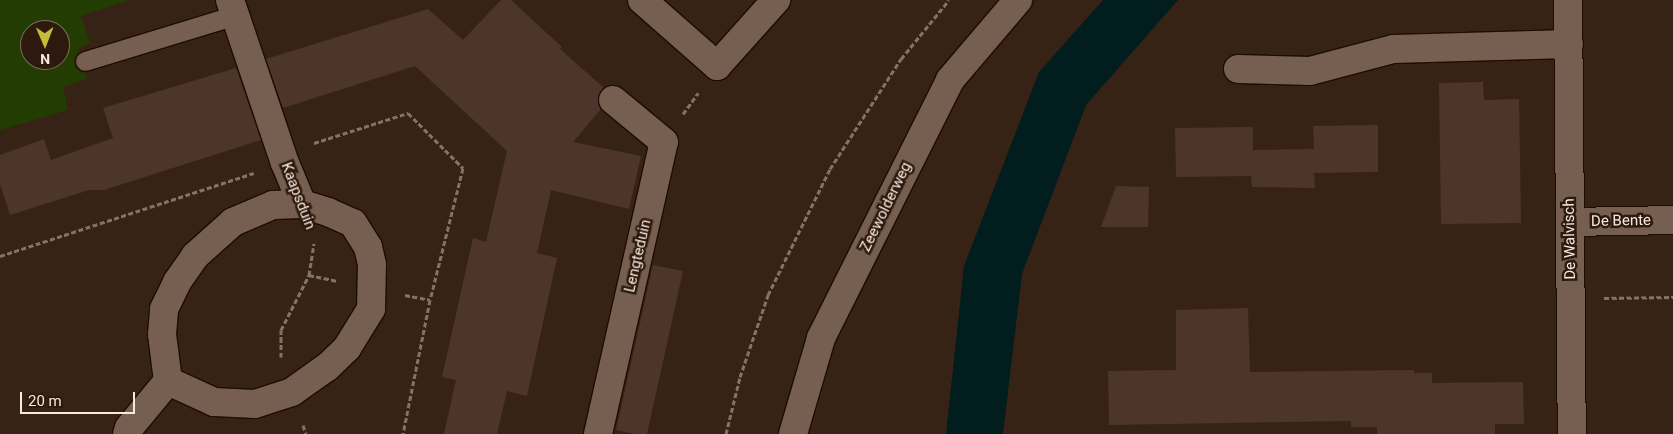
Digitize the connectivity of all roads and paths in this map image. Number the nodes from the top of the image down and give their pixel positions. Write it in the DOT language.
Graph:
graph roads {
  1 [pos="642,0"];
  2 [pos="776,0"];
  3 [pos="949,0"];
  4 [pos="1018,0"];
  5 [pos="1568,0"];
  6 [pos="233,8"];
  7 [pos="1569,44"];
  8 [pos="85,61"];
  9 [pos="717,66"];
  10 [pos="1238,69"];
  11 [pos="613,100"];
  12 [pos="664,142"];
  13 [pos="284,159"];
  14 [pos="302,204"];
  15 [pos="1673,220"];
  16 [pos="1570,222"];
  17 [pos="0,256"];
  18 [pos="1673,298"];
  19 [pos="1571,299"];
  20 [pos="168,381"];
  21 [pos="292,392"];
  22 [pos="127,434"];
  23 [pos="403,434"];
  24 [pos="598,434"];
  25 [pos="726,434"];
  26 [pos="793,434"];
  27 [pos="1572,434"];
  1 -- 9 [label="street"];
  2 -- 9 [label="street"];
  3 -- 25 [label="path"];
  4 -- 26 [label="street, Zeewolderweg"];
  5 -- 7 [label="street, De Walvisch"];
  6 -- 8 [label="lane"];
  6 -- 13 [label="street, Kaapsduin"];
  7 -- 10 [label="street"];
  7 -- 16 [label="street, De Walvisch"];
  9 -- 12 [label="path"];
  11 -- 12 [label="street"];
  12 -- 24 [label="street, Lengteduin"];
  13 -- 14 [label="street, Kaapsduin"];
  13 -- 17 [label="path"];
  13 -- 23 [label="path"];
  14 -- 20 [label="street"];
  14 -- 21 [label="path, Kaapsduin"];
  14 -- 21 [label="street"];
  15 -- 16 [label="street, De Bente"];
  16 -- 19 [label="street, De Walvisch"];
  18 -- 19 [label="path"];
  19 -- 27 [label="street, De Walvisch"];
  20 -- 21 [label="street"];
  20 -- 22 [label="street"];
}
